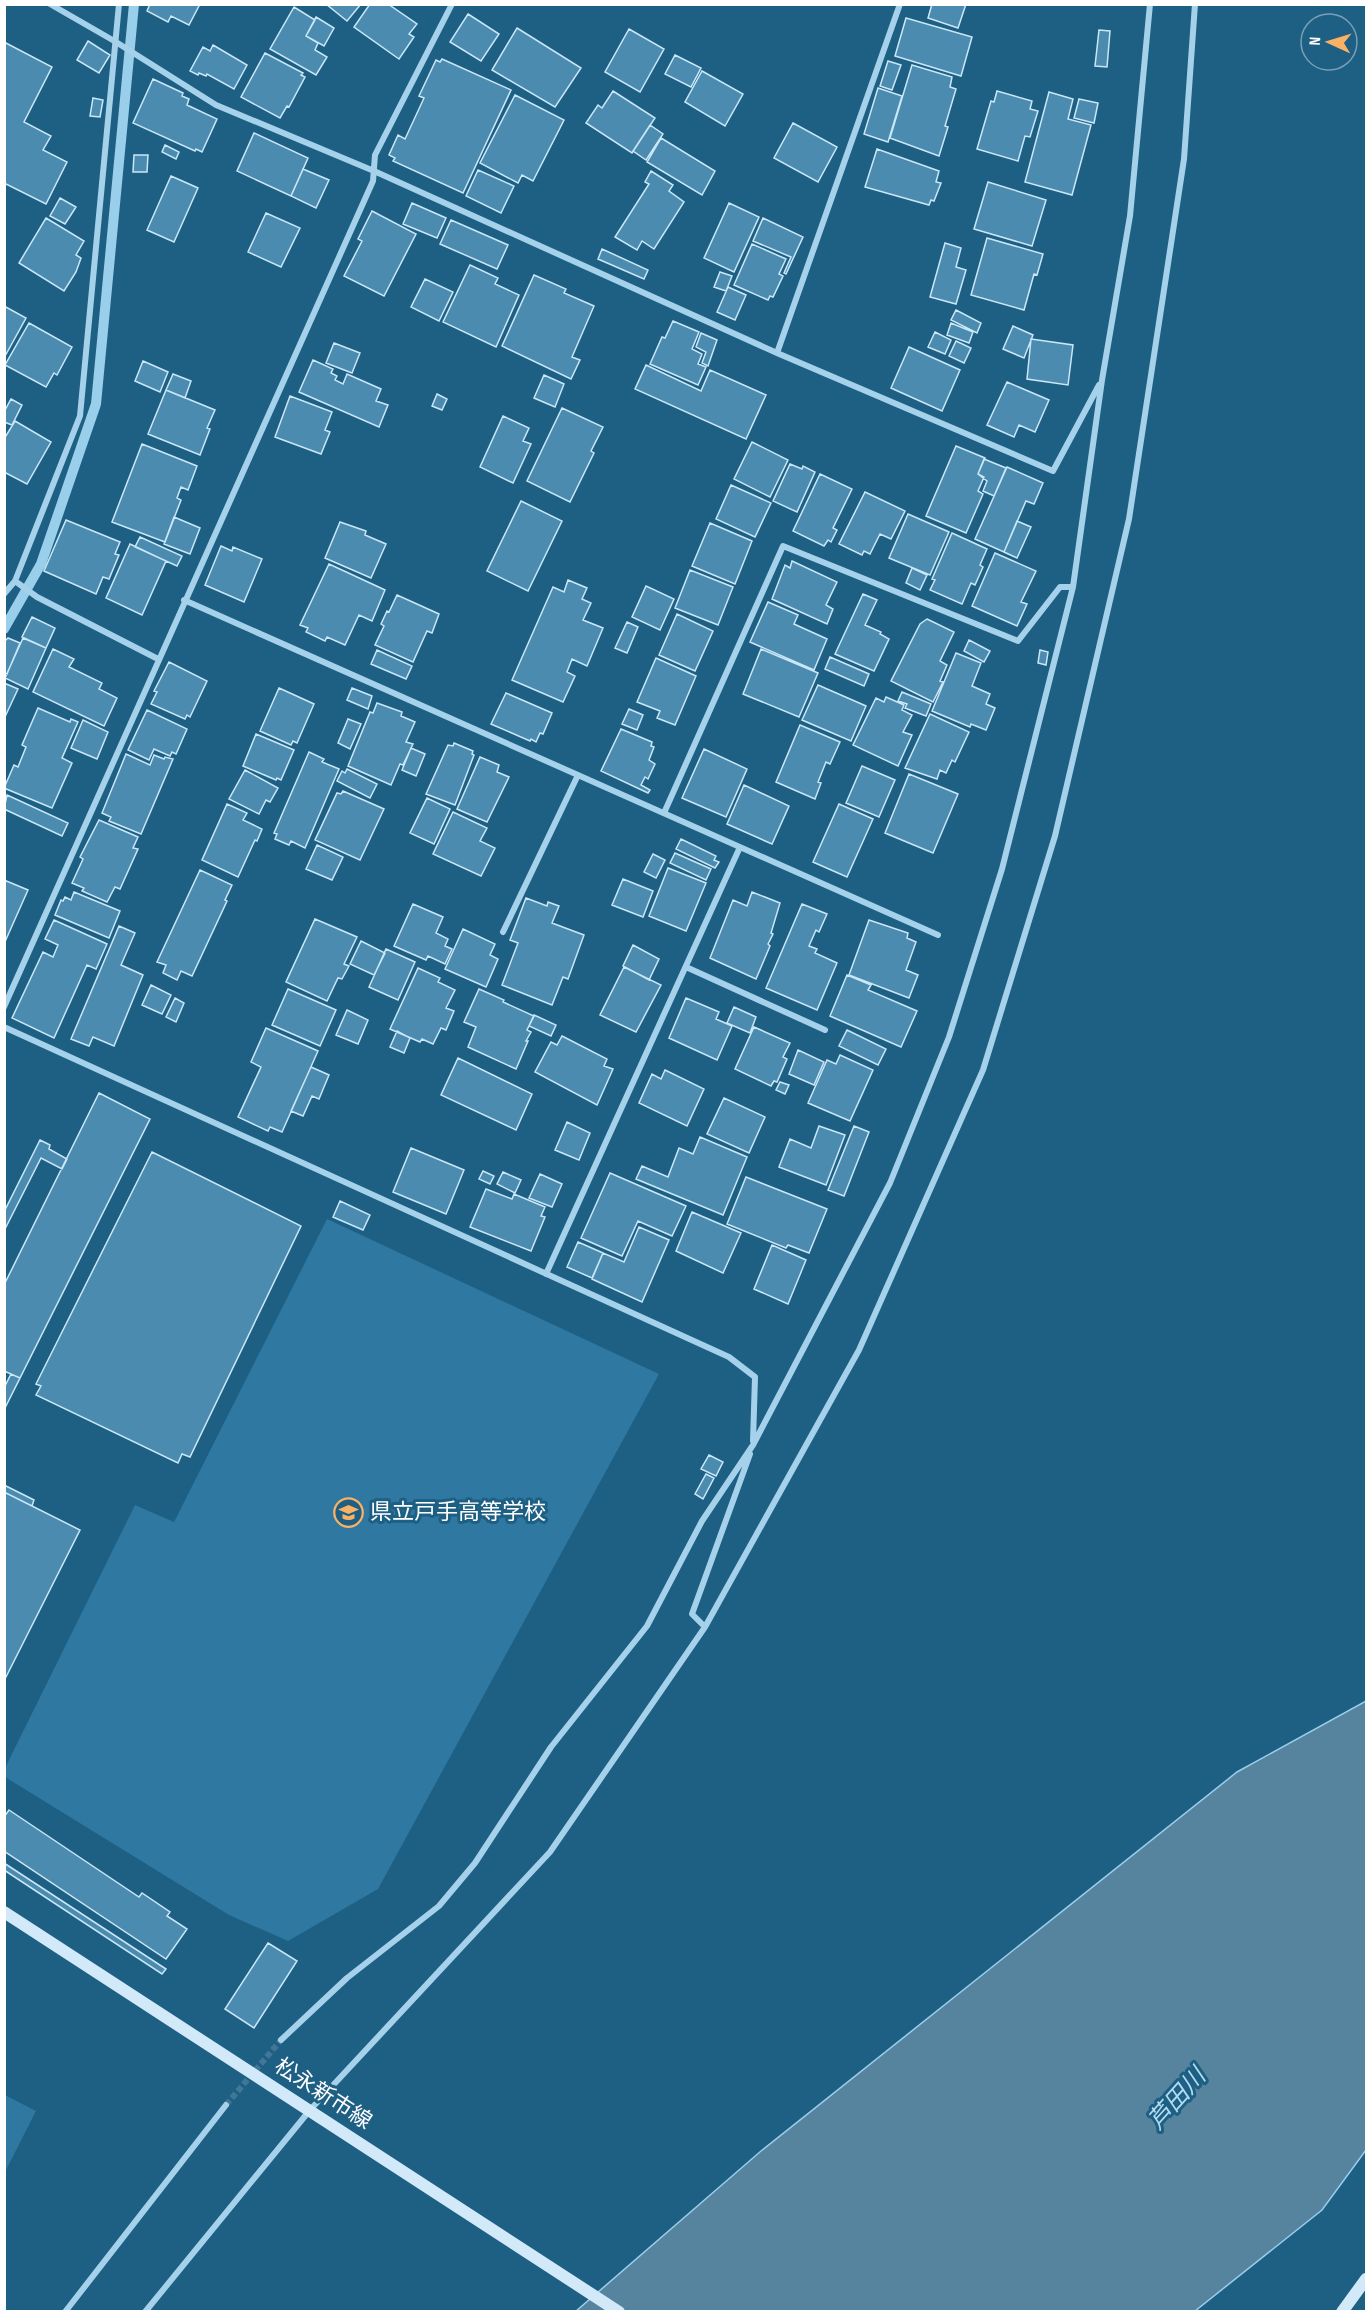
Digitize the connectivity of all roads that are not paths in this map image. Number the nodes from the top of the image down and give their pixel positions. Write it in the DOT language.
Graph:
graph roads {
  1 [pos="50,4"];
  2 [pos="119,4"];
  3 [pos="452,4"];
  4 [pos="900,4"];
  5 [pos="1150,4"];
  6 [pos="1195,4"];
  7 [pos="116,42"];
  8 [pos="374,171"];
  9 [pos="777,353"];
  10 [pos="1102,380"];
  11 [pos="15,581"];
  12 [pos="1073,587"];
  13 [pos="4,594"];
  14 [pos="184,600"];
  15 [pos="158,659"];
  16 [pos="578,774"];
  17 [pos="663,813"];
  18 [pos="740,847"];
  19 [pos="503,932"];
  20 [pos="938,935"];
  21 [pos="686,967"];
  22 [pos="4,1007"];
  23 [pos="4,1027"];
  24 [pos="825,1030"];
  25 [pos="546,1274"];
  26 [pos="753,1445"];
  27 [pos="705,1627"];
  28 [pos="4,1912"];
  29 [pos="281,2040"];
  30 [pos="226,2105"];
  31 [pos="310,2110"];
  32 [pos="1366,2279"];
  33 [pos="65,2312"];
  34 [pos="145,2312"];
  35 [pos="619,2312"];
  36 [pos="1342,2312"];
  1 -- 7 [label="street"];
  2 -- 7 [label="street"];
  3 -- 8 [label="street"];
  4 -- 9 [label="street"];
  5 -- 10 [label="street"];
  6 -- 27 [label="street"];
  7 -- 8 [label="street"];
  7 -- 11 [label="street"];
  8 -- 9 [label="street"];
  8 -- 14 [label="street"];
  9 -- 10 [label="street"];
  10 -- 12 [label="street"];
  11 -- 13 [label="street"];
  11 -- 15 [label="street"];
  12 -- 17 [label="street"];
  12 -- 26 [label="street"];
  14 -- 15 [label="street"];
  14 -- 16 [label="street"];
  15 -- 22 [label="street"];
  16 -- 17 [label="street"];
  16 -- 19 [label="street"];
  17 -- 18 [label="street"];
  18 -- 20 [label="street"];
  18 -- 21 [label="street"];
  21 -- 24 [label="street"];
  21 -- 25 [label="street"];
  23 -- 25 [label="street"];
  25 -- 26 [label="street"];
  26 -- 27 [label="street"];
  26 -- 29 [label="street"];
  27 -- 31 [label="street"];
  28 -- 31 [label="main road, 松永新市線"];
  30 -- 33 [label="street"];
  31 -- 34 [label="street"];
  31 -- 35 [label="main road, 松永新市線"];
  32 -- 36 [label="main road"];
}
